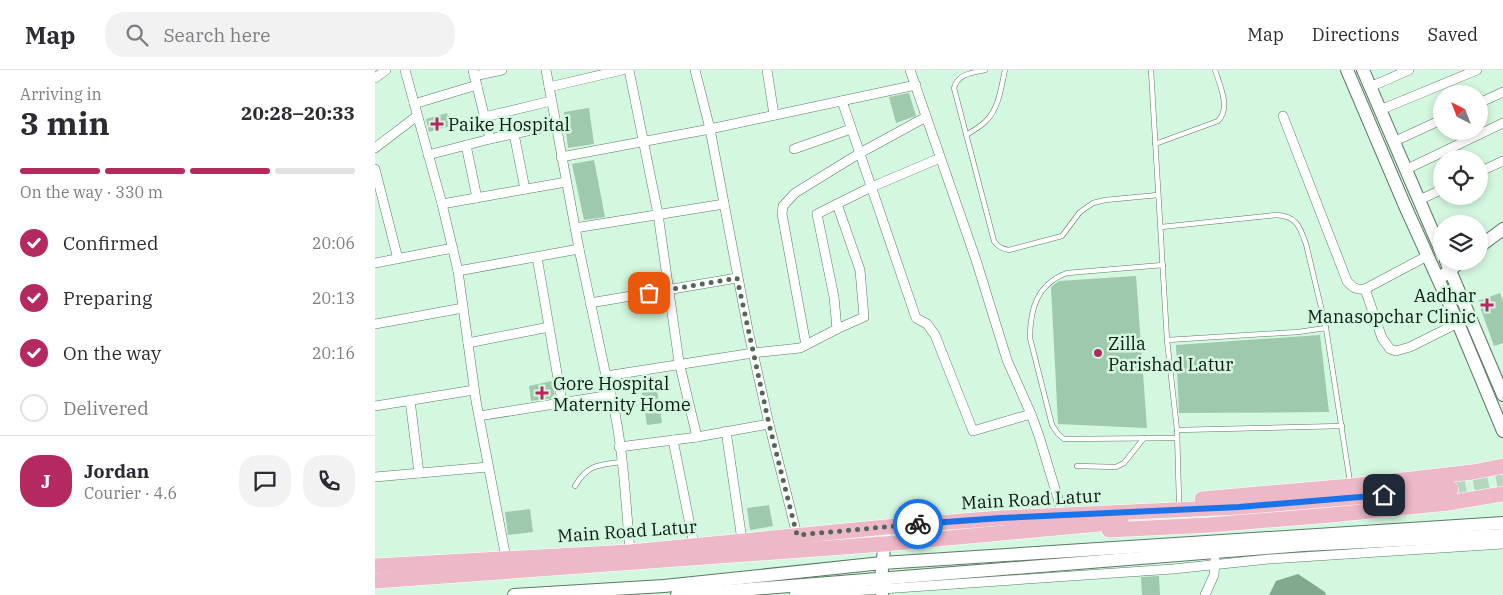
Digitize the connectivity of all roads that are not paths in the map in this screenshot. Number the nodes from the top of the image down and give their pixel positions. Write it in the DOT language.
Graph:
graph roads {
  1 [pos="386,70"];
  2 [pos="405,70"];
  3 [pos="502,70"];
  4 [pos="546,70"];
  5 [pos="622,70"];
  6 [pos="629,70"];
  7 [pos="695,70"];
  8 [pos="767,70"];
  9 [pos="911,70"];
  10 [pos="985,70"];
  11 [pos="1005,70"];
  12 [pos="1151,70"];
  13 [pos="1215,70"];
  14 [pos="1347,70"];
  15 [pos="1363,70"];
  16 [pos="1409,70"];
  17 [pos="1477,70"];
  18 [pos="474,77"];
  19 [pos="375,78"];
  20 [pos="916,85"];
  21 [pos="549,87"];
  22 [pos="1370,88"];
  23 [pos="1503,92"];
  24 [pos="1488,99"];
  25 [pos="551,101"];
  26 [pos="842,101"];
  27 [pos="414,104"];
  28 [pos="1379,110"];
  29 [pos="774,115"];
  30 [pos="417,116"];
  31 [pos="927,116"];
  32 [pos="1283,116"];
  33 [pos="484,117"];
  34 [pos="1503,123"];
  35 [pos="1433,124"];
  36 [pos="555,125"];
  37 [pos="851,128"];
  38 [pos="709,129"];
  39 [pos="514,134"];
  40 [pos="966,135"];
  41 [pos="489,139"];
  42 [pos="643,141"];
  43 [pos="1393,142"];
  44 [pos="1155,144"];
  45 [pos="466,145"];
  46 [pos="375,148"];
  47 [pos="794,149"];
  48 [pos="860,153"];
  49 [pos="428,155"];
  50 [pos="561,157"];
  51 [pos="940,158"];
  52 [pos="1503,161"];
  53 [pos="1488,168"];
  54 [pos="375,169"];
  55 [pos="1405,170"];
  56 [pos="566,182"];
  57 [pos="871,187"];
  58 [pos="525,190"];
  59 [pos="1433,194"];
  60 [pos="1158,195"];
  61 [pos="477,198"];
  62 [pos="1419,200"];
  63 [pos="442,204"];
  64 [pos="724,204"];
  65 [pos="837,204"];
  66 [pos="657,215"];
  67 [pos="1161,227"];
  68 [pos="575,228"];
  69 [pos="1503,228"];
  70 [pos="1433,232"];
  71 [pos="1488,240"];
  72 [pos="453,248"];
  73 [pos="579,249"];
  74 [pos="537,256"];
  75 [pos="1427,256"];
  76 [pos="398,259"];
  77 [pos="375,263"];
  78 [pos="1163,265"];
  79 [pos="1445,270"];
  80 [pos="1450,270"];
  81 [pos="458,271"];
  82 [pos="737,278"];
  83 [pos="1438,280"];
  84 [pos="1365,289"];
  85 [pos="668,290"];
  86 [pos="590,303"];
  87 [pos="463,308"];
  88 [pos="1458,323"];
  89 [pos="375,324"];
  90 [pos="549,326"];
  91 [pos="1326,328"];
  92 [pos="837,329"];
  93 [pos="1167,340"];
  94 [pos="468,343"];
  95 [pos="806,345"];
  96 [pos="753,353"];
  97 [pos="679,365"];
  98 [pos="606,376"];
  99 [pos="474,390"];
  100 [pos="611,395"];
  101 [pos="1503,395"];
  102 [pos="410,400"];
  103 [pos="562,402"];
  104 [pos="375,406"];
  105 [pos="1031,414"];
  106 [pos="479,416"];
  107 [pos="769,424"];
  108 [pos="1342,426"];
  109 [pos="1177,430"];
  110 [pos="726,431"];
  111 [pos="1503,431"];
  112 [pos="697,437"];
  113 [pos="1144,438"];
  114 [pos="1177,438"];
  115 [pos="673,440"];
  116 [pos="619,447"];
  117 [pos="622,462"];
  118 [pos="1077,466"];
  119 [pos="1503,466"];
  120 [pos="488,467"];
  121 [pos="419,473"];
  122 [pos="375,476"];
  123 [pos="575,486"];
  124 [pos="1351,486"];
  125 [pos="1450,493"];
  126 [pos="1503,494"];
  127 [pos="1179,502"];
  128 [pos="1063,516"];
  129 [pos="1085,520"];
  130 [pos="1503,523"];
  131 [pos="886,527"];
  132 [pos="797,535"];
  133 [pos="1503,535"];
  134 [pos="742,540"];
  135 [pos="884,544"];
  136 [pos="1503,544"];
  137 [pos="694,545"];
  138 [pos="630,552"];
  139 [pos="1216,552"];
  140 [pos="506,558"];
  141 [pos="882,563"];
  142 [pos="375,566"];
  143 [pos="375,581"];
  144 [pos="881,588"];
  145 [pos="855,592"];
  146 [pos="514,595"];
  147 [pos="677,595"];
  148 [pos="794,595"];
  149 [pos="1205,595"];
  1 -- 19 [label="street"];
  2 -- 27 [label="street"];
  3 -- 18 [label="street"];
  4 -- 21 [label="street"];
  5 -- 21 [label="street"];
  6 -- 42 [label="street"];
  7 -- 38 [label="street"];
  8 -- 29 [label="street"];
  9 -- 20 [label="street"];
  10 -- 40 [label="lane"];
  11 -- 40 [label="lane"];
  12 -- 44 [label="lane"];
  13 -- 44 [label="lane"];
  14 -- 75 [label="street"];
  15 -- 22 [label="street"];
  16 -- 22 [label="street"];
  17 -- 28 [label="street"];
  18 -- 27 [label="street"];
  18 -- 33 [label="street"];
  20 -- 26 [label="street"];
  20 -- 31 [label="street"];
  21 -- 25 [label="street"];
  22 -- 28 [label="street"];
  23 -- 24 [label="street"];
  25 -- 33 [label="street"];
  25 -- 36 [label="street"];
  26 -- 29 [label="street"];
  26 -- 37 [label="street"];
  27 -- 30 [label="street"];
  28 -- 43 [label="street"];
  29 -- 38 [label="street"];
  30 -- 46 [label="street"];
  30 -- 49 [label="street"];
  31 -- 48 [label="street"];
  31 -- 51 [label="street"];
  32 -- 84 [label="street"];
  33 -- 41 [label="street"];
  34 -- 55 [label="street"];
  35 -- 43 [label="street"];
  36 -- 39 [label="street"];
  36 -- 50 [label="street"];
  37 -- 47 [label="street"];
  37 -- 48 [label="street"];
  38 -- 42 [label="street"];
  38 -- 64 [label="street"];
  39 -- 41 [label="street"];
  39 -- 58 [label="street"];
  40 -- 60 [label="lane"];
  41 -- 45 [label="street"];
  42 -- 50 [label="street"];
  42 -- 66 [label="street"];
  43 -- 55 [label="street"];
  44 -- 60 [label="lane"];
  45 -- 49 [label="street"];
  45 -- 61 [label="street"];
  48 -- 57 [label="street"];
  48 -- 95 [label="street"];
  49 -- 63 [label="street"];
  50 -- 56 [label="street"];
  51 -- 57 [label="street"];
  51 -- 105 [label="street"];
  52 -- 53 [label="street"];
  54 -- 76 [label="street"];
  55 -- 62 [label="street"];
  56 -- 58 [label="street"];
  56 -- 68 [label="street"];
  57 -- 65 [label="street"];
  57 -- 105 [label="street"];
  58 -- 61 [label="street"];
  59 -- 62 [label="street"];
  60 -- 67 [label="lane"];
  61 -- 63 [label="street"];
  62 -- 70 [label="street"];
  63 -- 72 [label="street"];
  64 -- 66 [label="street"];
  64 -- 82 [label="street"];
  65 -- 92 [label="street"];
  65 -- 92 [label="street"];
  66 -- 68 [label="street"];
  66 -- 85 [label="street"];
  67 -- 78 [label="lane"];
  67 -- 91 [label="lane"];
  68 -- 73 [label="street"];
  69 -- 71 [label="street"];
  72 -- 76 [label="street"];
  72 -- 81 [label="street"];
  73 -- 74 [label="street"];
  73 -- 86 [label="street"];
  74 -- 81 [label="street"];
  74 -- 90 [label="street"];
  75 -- 83 [label="street"];
  75 -- 84 [label="street"];
  76 -- 77 [label="street"];
  78 -- 93 [label="lane"];
  78 -- 113 [label="lane"];
  79 -- 83 [label="street"];
  80 -- 101 [label="street"];
  81 -- 87 [label="street"];
  82 -- 85 [label="street"];
  82 -- 96 [label="street"];
  83 -- 88 [label="street"];
  84 -- 88 [label="street"];
  85 -- 86 [label="street"];
  85 -- 97 [label="street"];
  86 -- 98 [label="street"];
  87 -- 89 [label="street"];
  87 -- 94 [label="street"];
  88 -- 111 [label="street"];
  90 -- 94 [label="street"];
  90 -- 103 [label="street"];
  91 -- 93 [label="lane"];
  91 -- 108 [label="lane"];
  92 -- 95 [label="street"];
  93 -- 109 [label="lane"];
  94 -- 99 [label="street"];
  95 -- 96 [label="street"];
  96 -- 97 [label="street"];
  96 -- 107 [label="street"];
  97 -- 98 [label="street"];
  97 -- 112 [label="street"];
  98 -- 100 [label="street"];
  99 -- 102 [label="street"];
  99 -- 106 [label="street"];
  100 -- 103 [label="street"];
  100 -- 116 [label="street"];
  102 -- 104 [label="street"];
  102 -- 121 [label="street"];
  103 -- 106 [label="street"];
  105 -- 128 [label="street"];
  106 -- 120 [label="street"];
  107 -- 110 [label="street"];
  107 -- 132 [label="street"];
  108 -- 109 [label="lane"];
  108 -- 124 [label="lane"];
  109 -- 114 [label="lane"];
  110 -- 112 [label="street"];
  110 -- 134 [label="street"];
  112 -- 115 [label="street"];
  113 -- 114 [label="lane"];
  113 -- 118 [label="lane"];
  114 -- 127 [label="lane"];
  115 -- 116 [label="street"];
  115 -- 137 [label="street"];
  116 -- 117 [label="street"];
  117 -- 123 [label="lane"];
  117 -- 138 [label="street"];
  119 -- 124 [label="main road"];
  120 -- 121 [label="street"];
  120 -- 140 [label="street"];
  121 -- 122 [label="street"];
  124 -- 127 [label="main road"];
  125 -- 129 [label="main road, Main Road Latur"];
  126 -- 129 [label="main road"];
  127 -- 129 [label="main road"];
  128 -- 129 [label="main road, Main Road Latur"];
  128 -- 131 [label="main road, Main Road Latur"];
  129 -- 135 [label="main road, Main Road Latur"];
  130 -- 139 [label="street"];
  131 -- 132 [label="main road, Main Road Latur"];
  131 -- 135 [label="street"];
  132 -- 134 [label="main road, Main Road Latur"];
  133 -- 139 [label="street"];
  134 -- 137 [label="main road, Main Road Latur"];
  135 -- 141 [label="street"];
  135 -- 143 [label="main road, Main Road Latur"];
  136 -- 139 [label="street"];
  137 -- 138 [label="main road, Main Road Latur"];
  138 -- 140 [label="main road, Main Road Latur"];
  139 -- 141 [label="street"];
  139 -- 144 [label="street"];
  139 -- 149 [label="street"];
  140 -- 142 [label="main road, Main Road Latur"];
  141 -- 144 [label="street"];
  141 -- 146 [label="street"];
  144 -- 145 [label="street"];
  144 -- 147 [label="street"];
  145 -- 148 [label="street"];
}
